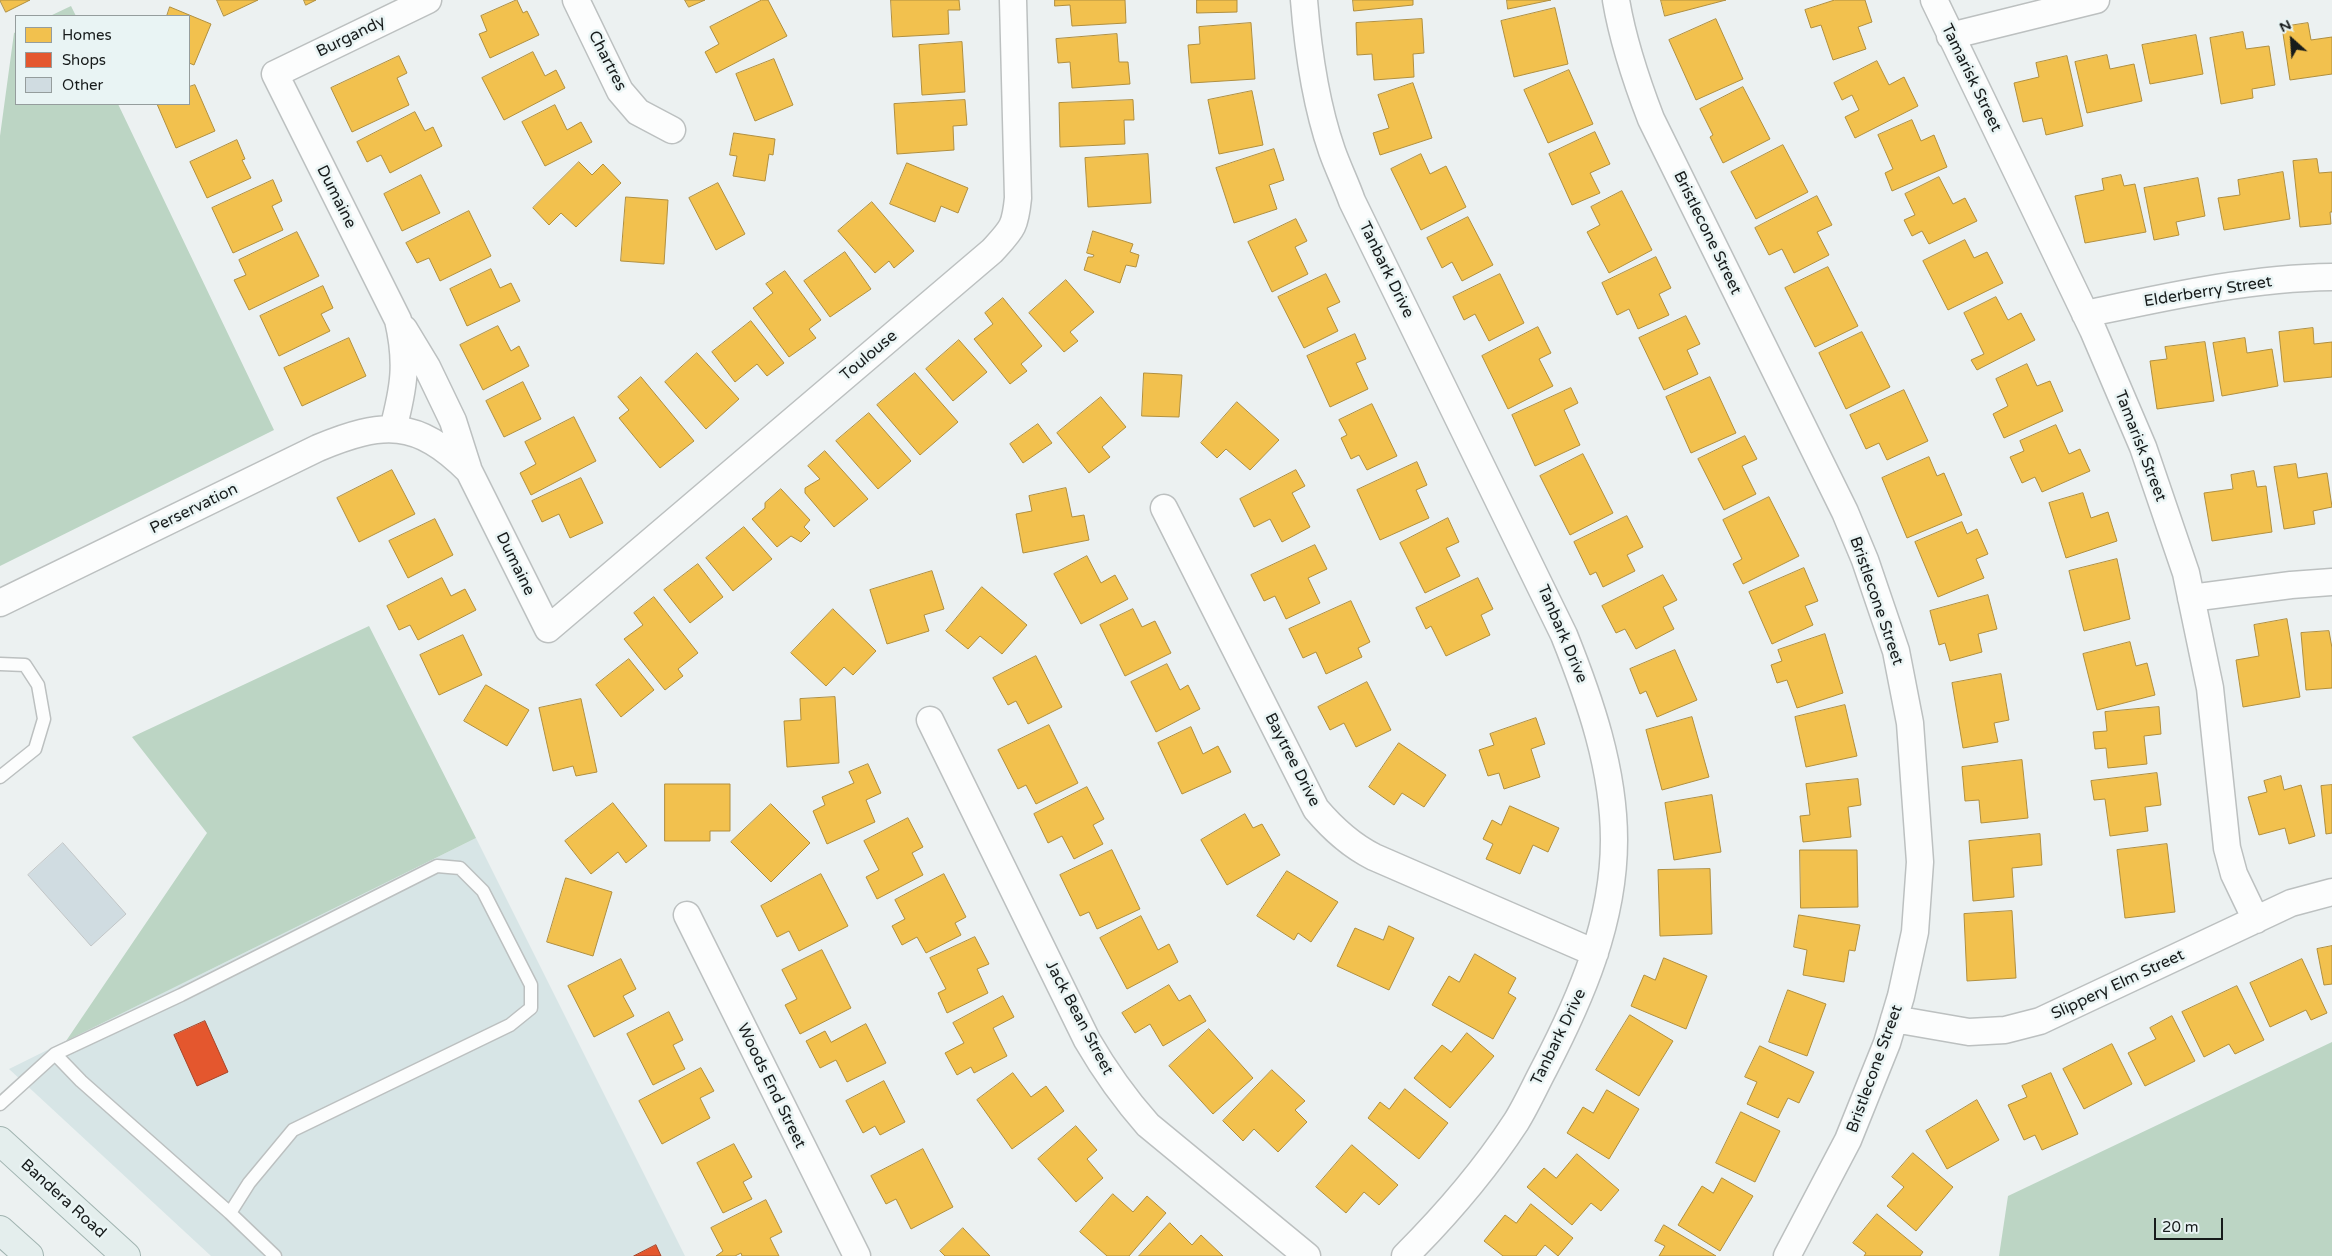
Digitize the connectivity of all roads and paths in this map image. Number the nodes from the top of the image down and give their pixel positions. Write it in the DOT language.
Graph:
graph roads {
  1 [pos="428,0"];
  2 [pos="576,0"];
  3 [pos="1013,0"];
  4 [pos="1304,0"];
  5 [pos="1616,0"];
  6 [pos="1934,0"];
  7 [pos="2096,0"];
  8 [pos="1950,36"];
  9 [pos="274,74"];
  10 [pos="672,130"];
  11 [pos="2332,277"];
  12 [pos="2085,314"];
  13 [pos="398,320"];
  14 [pos="393,429"];
  15 [pos="469,471"];
  16 [pos="1164,508"];
  17 [pos="2332,582"];
  18 [pos="2191,598"];
  19 [pos="0,604"];
  20 [pos="548,629"];
  21 [pos="0,664"];
  22 [pos="930,720"];
  23 [pos="0,776"];
  24 [pos="2332,892"];
  25 [pos="687,915"];
  26 [pos="2256,920"];
  27 [pos="1595,953"];
  28 [pos="1894,1019"];
  29 [pos="55,1054"];
  30 [pos="0,1104"];
  31 [pos="0,1141"];
  32 [pos="230,1213"];
  33 [pos="0,1230"];
  34 [pos="29,1256"];
  35 [pos="126,1256"];
  36 [pos="275,1256"];
  37 [pos="857,1256"];
  38 [pos="1307,1256"];
  39 [pos="1405,1256"];
  40 [pos="1787,1256"];
  1 -- 9 [label="street, Burgandy"];
  2 -- 10 [label="street, Chartres"];
  3 -- 20 [label="street, Toulouse"];
  4 -- 27 [label="street, Tanbark Drive"];
  5 -- 28 [label="street, Bristlecone Street"];
  6 -- 8 [label="street, Tamarisk Street"];
  7 -- 8 [label="street"];
  8 -- 12 [label="street, Tamarisk Street"];
  9 -- 13 [label="street, Dumaine"];
  11 -- 12 [label="street, Elderberry Street"];
  12 -- 18 [label="street, Tamarisk Street"];
  13 -- 14 [label="street, Dumaine"];
  13 -- 15 [label="street, Dumaine"];
  14 -- 15 [label="street, Dumaine"];
  14 -- 19 [label="street, Perservation"];
  15 -- 20 [label="street, Dumaine"];
  16 -- 27 [label="street, Baytree Drive"];
  17 -- 18 [label="street"];
  18 -- 26 [label="street, Tamarisk Street"];
  21 -- 23 [label="lane"];
  22 -- 38 [label="street, Jack Bean Street"];
  24 -- 26 [label="street, Slippery Elm Street"];
  25 -- 37 [label="street, Woods End Street"];
  26 -- 28 [label="street, Slippery Elm Street"];
  27 -- 39 [label="street, Tanbark Drive"];
  28 -- 40 [label="street, Bristlecone Street"];
  29 -- 30 [label="lane"];
  29 -- 32 [label="lane"];
  29 -- 32 [label="lane"];
  31 -- 35 [label="main road, Bandera Road"];
  32 -- 36 [label="lane"];
  33 -- 34 [label="main road"];
}
